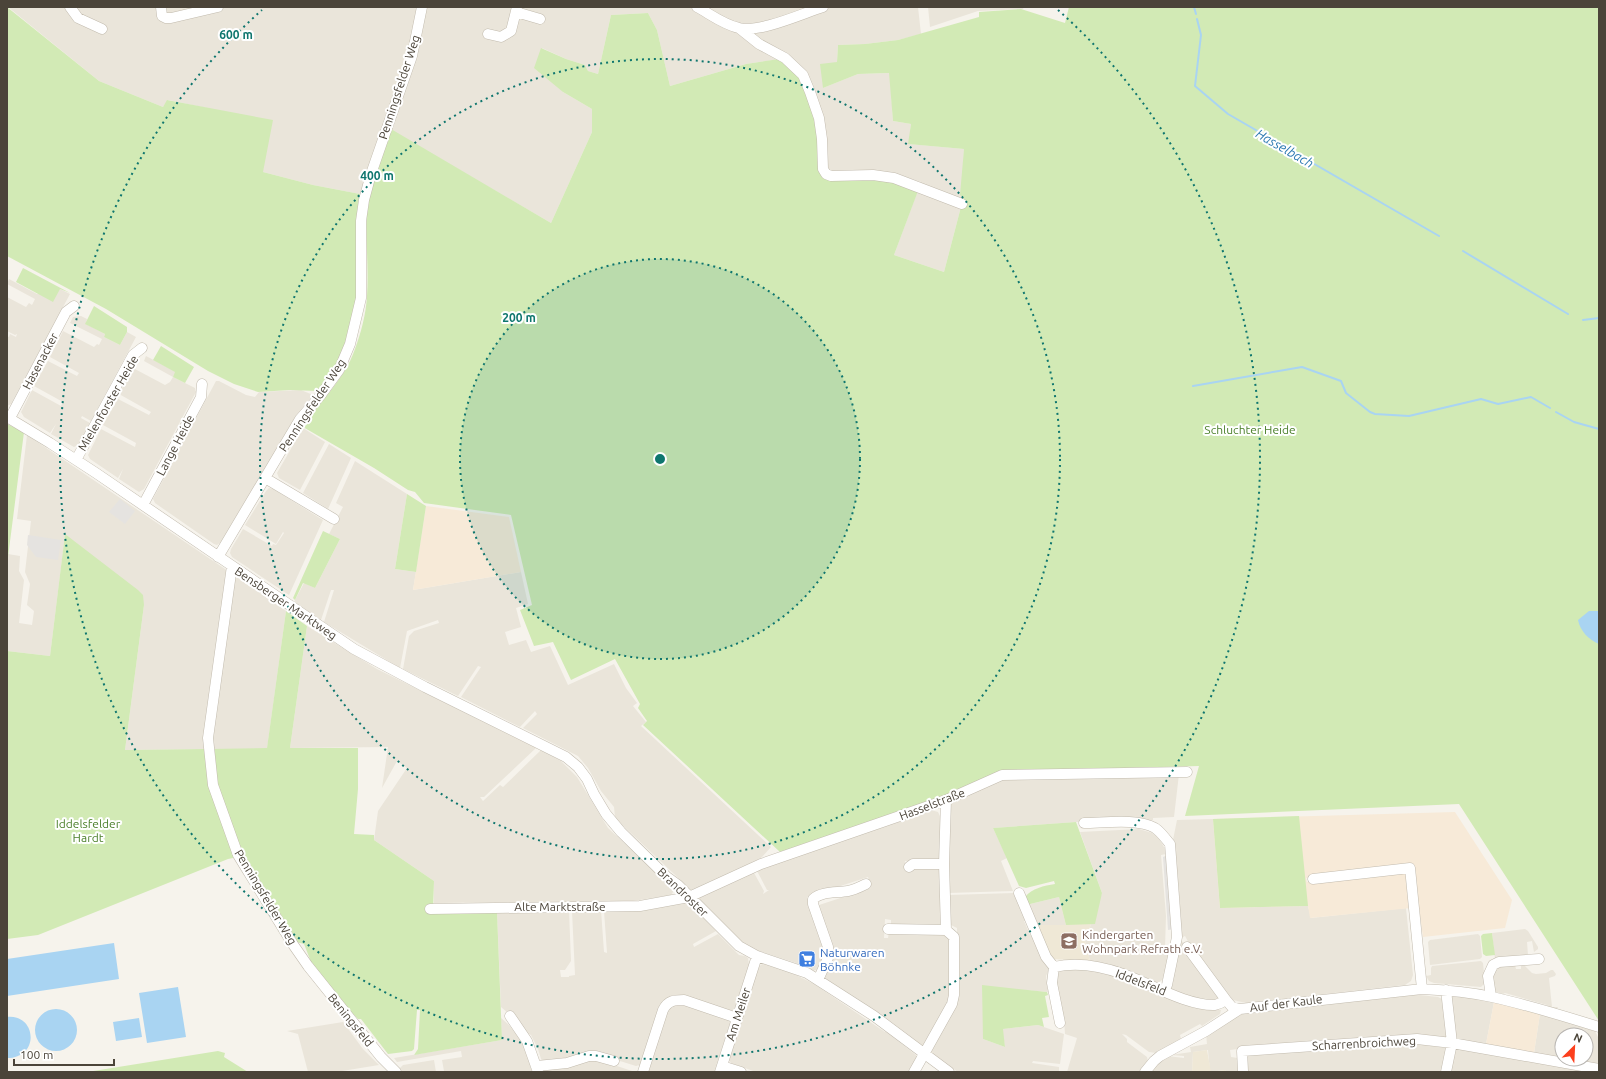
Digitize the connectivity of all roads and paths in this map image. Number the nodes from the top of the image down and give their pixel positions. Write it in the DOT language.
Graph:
graph roads {
  1 [pos="70,7"];
  2 [pos="161,7"];
  3 [pos="218,7"];
  4 [pos="422,7"];
  5 [pos="697,7"];
  6 [pos="822,7"];
  7 [pos="516,10"];
  8 [pos="540,19"];
  9 [pos="739,28"];
  10 [pos="102,29"];
  11 [pos="488,34"];
  12 [pos="962,204"];
  13 [pos="74,306"];
  14 [pos="142,348"];
  15 [pos="202,384"];
  16 [pos="8,417"];
  17 [pos="76,460"];
  18 [pos="266,478"];
  19 [pos="143,505"];
  20 [pos="334,520"];
  21 [pos="218,557"];
  22 [pos="232,566"];
  23 [pos="578,767"];
  24 [pos="1187,772"];
  25 [pos="946,800"];
  26 [pos="1084,823"];
  27 [pos="944,864"];
  28 [pos="909,867"];
  29 [pos="1313,879"];
  30 [pos="866,884"];
  31 [pos="1019,893"];
  32 [pos="689,897"];
  33 [pos="430,909"];
  34 [pos="888,929"];
  35 [pos="946,930"];
  36 [pos="1187,947"];
  37 [pos="757,956"];
  38 [pos="1538,959"];
  39 [pos="308,966"];
  40 [pos="1054,967"];
  41 [pos="818,980"];
  42 [pos="1422,988"];
  43 [pos="1446,990"];
  44 [pos="1164,991"];
  45 [pos="1491,996"];
  46 [pos="1226,1000"];
  47 [pos="1240,1009"];
  48 [pos="510,1016"];
  49 [pos="737,1018"];
  50 [pos="1060,1023"];
  51 [pos="1599,1027"];
  52 [pos="1452,1043"];
  53 [pos="924,1054"];
  54 [pos="614,1061"];
  55 [pos="537,1069"];
  56 [pos="721,1069"];
  57 [pos="1599,1069"];
  58 [pos="396,1072"];
  59 [pos="643,1072"];
  60 [pos="741,1072"];
  61 [pos="914,1072"];
  62 [pos="949,1072"];
  63 [pos="1145,1072"];
  64 [pos="1243,1072"];
  65 [pos="1446,1072"];
  1 -- 10 [label="street"];
  2 -- 3 [label="street"];
  4 -- 18 [label="street, Penningsfelder Weg"];
  5 -- 9 [label="street"];
  6 -- 9 [label="street"];
  7 -- 8 [label="street"];
  7 -- 11 [label="street"];
  9 -- 12 [label="street"];
  13 -- 16 [label="street, Hasenacker"];
  14 -- 17 [label="street, Mielenforster Heide"];
  15 -- 19 [label="street, Lange Heide"];
  16 -- 17 [label="street, Bensberger Marktweg"];
  17 -- 19 [label="street, Bensberger Marktweg"];
  18 -- 20 [label="street"];
  18 -- 21 [label="street, Penningsfelder Weg"];
  19 -- 21 [label="street, Bensberger Marktweg"];
  21 -- 22 [label="street, Bensberger Marktweg"];
  22 -- 23 [label="street, Bensberger Marktweg"];
  22 -- 39 [label="street, Penningsfelder Weg"];
  23 -- 32 [label="street, Brandroster"];
  24 -- 25 [label="street, Hasselstraße"];
  25 -- 27 [label="street"];
  25 -- 32 [label="street, Hasselstraße"];
  26 -- 44 [label="street"];
  27 -- 28 [label="street"];
  27 -- 35 [label="street"];
  29 -- 42 [label="street"];
  30 -- 41 [label="street"];
  31 -- 40 [label="street"];
  32 -- 33 [label="street, Alte Marktstraße"];
  32 -- 37 [label="street, Brandroster"];
  34 -- 35 [label="street"];
  35 -- 53 [label="street"];
  36 -- 46 [label="street"];
  37 -- 41 [label="street, Brandroster"];
  37 -- 49 [label="street, Am Meiler"];
  38 -- 45 [label="street"];
  39 -- 58 [label="street, Beningsfeld"];
  40 -- 44 [label="street, Iddelsfeld"];
  40 -- 50 [label="street"];
  41 -- 53 [label="street, Brandroster"];
  42 -- 43 [label="street, Auf der Kaule"];
  42 -- 47 [label="street, Auf der Kaule"];
  43 -- 45 [label="street, Auf der Kaule"];
  43 -- 52 [label="street"];
  44 -- 46 [label="street, Iddelsfeld"];
  45 -- 51 [label="street, Auf der Kaule"];
  46 -- 47 [label="street"];
  47 -- 63 [label="street, Auf der Kaule"];
  48 -- 55 [label="street"];
  49 -- 56 [label="street, Am Meiler"];
  49 -- 59 [label="street"];
  52 -- 57 [label="street, Scharrenbroichweg"];
  52 -- 64 [label="street, Scharrenbroichweg"];
  52 -- 65 [label="street"];
  53 -- 61 [label="street"];
  53 -- 62 [label="street, Brandroster"];
  54 -- 55 [label="street"];
  56 -- 60 [label="street"];
}
